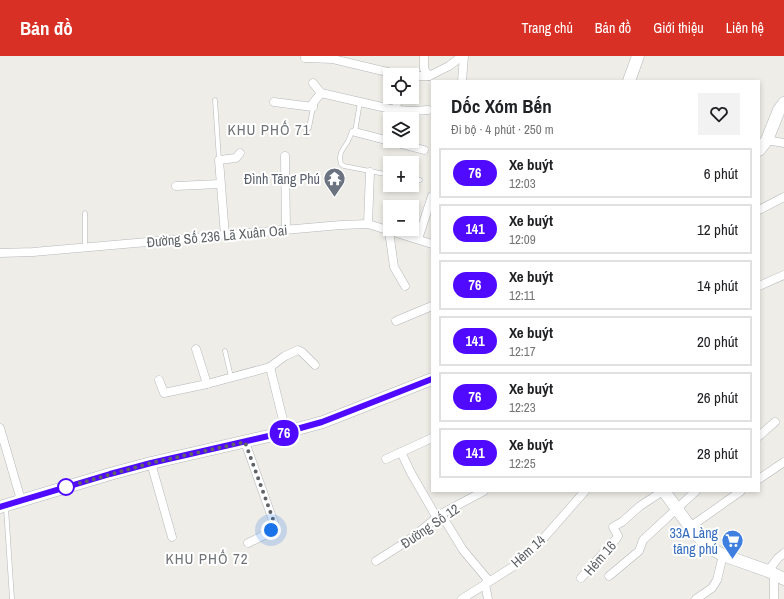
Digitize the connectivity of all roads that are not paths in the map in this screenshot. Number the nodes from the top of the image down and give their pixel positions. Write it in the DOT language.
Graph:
graph roads {
  1 [pos="424,56"];
  2 [pos="463,56"];
  3 [pos="638,56"];
  4 [pos="305,58"];
  5 [pos="383,71"];
  6 [pos="419,76"];
  7 [pos="429,76"];
  8 [pos="462,80"];
  9 [pos="628,80"];
  10 [pos="313,83"];
  11 [pos="321,93"];
  12 [pos="215,100"];
  13 [pos="274,102"];
  14 [pos="360,102"];
  15 [pos="784,103"];
  16 [pos="397,104"];
  17 [pos="313,107"];
  18 [pos="395,110"];
  19 [pos="428,110"];
  20 [pos="309,128"];
  21 [pos="355,132"];
  22 [pos="767,140"];
  23 [pos="784,143"];
  24 [pos="760,149"];
  25 [pos="424,150"];
  26 [pos="240,153"];
  27 [pos="285,156"];
  28 [pos="219,160"];
  29 [pos="370,172"];
  30 [pos="383,174"];
  31 [pos="220,184"];
  32 [pos="176,186"];
  33 [pos="784,197"];
  34 [pos="431,201"];
  35 [pos="760,209"];
  36 [pos="85,213"];
  37 [pos="368,224"];
  38 [pos="383,229"];
  39 [pos="286,230"];
  40 [pos="225,236"];
  41 [pos="390,236"];
  42 [pos="407,236"];
  43 [pos="418,239"];
  44 [pos="431,244"];
  45 [pos="85,248"];
  46 [pos="0,253"];
  47 [pos="784,274"];
  48 [pos="405,286"];
  49 [pos="760,286"];
  50 [pos="431,306"];
  51 [pos="396,321"];
  52 [pos="196,349"];
  53 [pos="225,351"];
  54 [pos="315,365"];
  55 [pos="270,367"];
  56 [pos="231,378"];
  57 [pos="431,379"];
  58 [pos="159,380"];
  59 [pos="207,384"];
  60 [pos="775,422"];
  61 [pos="0,428"];
  62 [pos="286,432"];
  63 [pos="760,435"];
  64 [pos="431,438"];
  65 [pos="245,442"];
  66 [pos="401,452"];
  67 [pos="386,459"];
  68 [pos="784,462"];
  69 [pos="151,463"];
  70 [pos="760,478"];
  71 [pos="482,492"];
  72 [pos="584,492"];
  73 [pos="661,492"];
  74 [pos="664,492"];
  75 [pos="695,492"];
  76 [pos="740,492"];
  77 [pos="20,500"];
  78 [pos="3,506"];
  79 [pos="676,508"];
  80 [pos="439,516"];
  81 [pos="690,527"];
  82 [pos="172,537"];
  83 [pos="248,543"];
  84 [pos="784,553"];
  85 [pos="723,555"];
  86 [pos="376,561"];
  87 [pos="775,575"];
  88 [pos="610,576"];
  89 [pos="581,578"];
  90 [pos="487,582"];
  91 [pos="12,599"];
  92 [pos="462,599"];
  93 [pos="488,599"];
  94 [pos="696,599"];
  95 [pos="774,599"];
  1 -- 7 [label="street"];
  2 -- 7 [label="street"];
  2 -- 8 [label="street"];
  3 -- 9 [label="main road"];
  4 -- 5 [label="street"];
  6 -- 7 [label="street"];
  10 -- 11 [label="street"];
  11 -- 14 [label="street"];
  11 -- 17 [label="street"];
  12 -- 28 [label="lane"];
  13 -- 17 [label="street"];
  14 -- 18 [label="street"];
  14 -- 21 [label="lane"];
  15 -- 22 [label="main road"];
  16 -- 18 [label="street"];
  17 -- 20 [label="lane"];
  18 -- 19 [label="street"];
  21 -- 25 [label="street"];
  21 -- 29 [label="lane"];
  22 -- 23 [label="street"];
  22 -- 24 [label="main road"];
  26 -- 28 [label="street"];
  27 -- 39 [label="street"];
  28 -- 31 [label="street"];
  29 -- 30 [label="lane"];
  29 -- 37 [label="street"];
  31 -- 32 [label="street"];
  31 -- 40 [label="street"];
  33 -- 35 [label="street"];
  34 -- 43 [label="street"];
  36 -- 45 [label="lane"];
  37 -- 38 [label="street, Đường Số 236 Lã Xuân Oai"];
  37 -- 39 [label="street, Đường Số 236 Lã Xuân Oai"];
  39 -- 40 [label="street, Đường Số 236 Lã Xuân Oai"];
  40 -- 45 [label="street, Đường Số 236 Lã Xuân Oai"];
  41 -- 48 [label="street"];
  42 -- 43 [label="street, Đường Số 236 Lã Xuân Oai"];
  43 -- 44 [label="street, Đường Số 236 Lã Xuân Oai"];
  45 -- 46 [label="street, Đường Số 236 Lã Xuân Oai"];
  47 -- 49 [label="street"];
  50 -- 51 [label="street"];
  52 -- 59 [label="street"];
  53 -- 56 [label="lane"];
  54 -- 55 [label="street"];
  55 -- 56 [label="street"];
  55 -- 62 [label="street"];
  56 -- 59 [label="street"];
  57 -- 62 [label="main road"];
  58 -- 59 [label="street"];
  60 -- 63 [label="street"];
  61 -- 77 [label="street"];
  62 -- 65 [label="main road"];
  64 -- 66 [label="street"];
  65 -- 69 [label="main road"];
  65 -- 83 [label="street"];
  66 -- 67 [label="street"];
  66 -- 80 [label="street"];
  68 -- 70 [label="street"];
  69 -- 77 [label="main road"];
  69 -- 82 [label="street"];
  71 -- 80 [label="street, Đường Số 12"];
  72 -- 90 [label="street, Hẻm 14"];
  73 -- 89 [label="street, Hẻm 16"];
  74 -- 79 [label="main road"];
  75 -- 79 [label="street"];
  76 -- 81 [label="street"];
  77 -- 78 [label="main road"];
  78 -- 91 [label="lane"];
  79 -- 81 [label="main road"];
  79 -- 88 [label="street"];
  80 -- 86 [label="street, Đường Số 12"];
  80 -- 90 [label="street"];
  81 -- 85 [label="main road"];
  84 -- 87 [label="street"];
  85 -- 87 [label="main road"];
  85 -- 94 [label="street"];
  87 -- 95 [label="street"];
  90 -- 92 [label="street, Hẻm 14"];
  90 -- 93 [label="street"];
}
